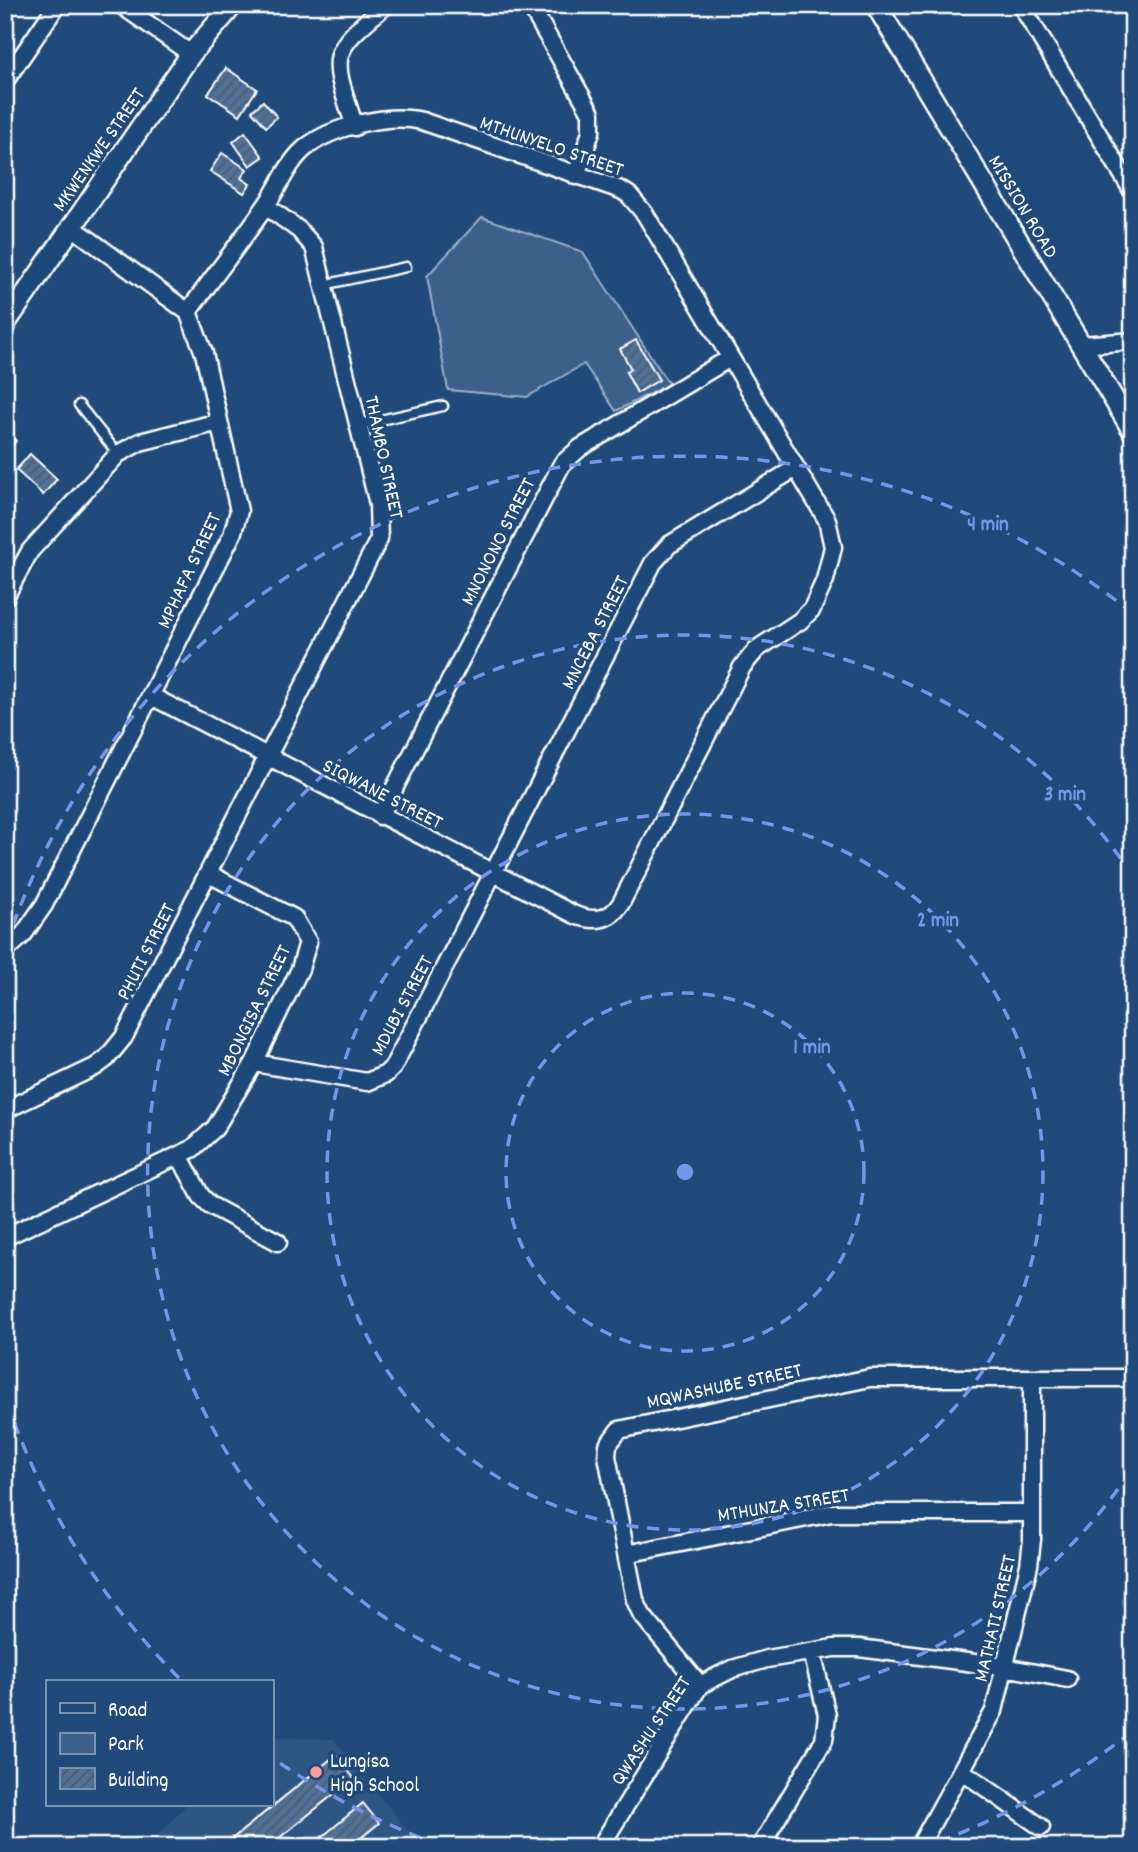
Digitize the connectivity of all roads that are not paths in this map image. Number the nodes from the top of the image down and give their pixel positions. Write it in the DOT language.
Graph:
graph roads {
  1 [pos="57,5"];
  2 [pos="121,5"];
  3 [pos="233,5"];
  4 [pos="386,5"];
  5 [pos="530,5"];
  6 [pos="876,5"];
  7 [pos="1021,5"];
  8 [pos="191,54"];
  9 [pos="5,81"];
  10 [pos="355,127"];
  11 [pos="576,176"];
  12 [pos="1133,191"];
  13 [pos="266,206"];
  14 [pos="72,227"];
  15 [pos="405,267"];
  16 [pos="323,285"];
  17 [pos="188,312"];
  18 [pos="5,324"];
  19 [pos="1133,341"];
  20 [pos="1081,345"];
  21 [pos="730,358"];
  22 [pos="79,405"];
  23 [pos="443,406"];
  24 [pos="219,422"];
  25 [pos="358,425"];
  26 [pos="1133,431"];
  27 [pos="118,454"];
  28 [pos="796,468"];
  29 [pos="5,597"];
  30 [pos="151,696"];
  31 [pos="267,758"];
  32 [pos="380,816"];
  33 [pos="493,872"];
  34 [pos="208,874"];
  35 [pos="598,920"];
  36 [pos="5,951"];
  37 [pos="254,1063"];
  38 [pos="5,1111"];
  39 [pos="179,1155"];
  40 [pos="5,1237"];
  41 [pos="278,1242"];
  42 [pos="1122,1378"];
  43 [pos="1032,1379"];
  44 [pos="1032,1513"];
  45 [pos="626,1555"];
  46 [pos="812,1652"];
  47 [pos="1005,1667"];
  48 [pos="1067,1679"];
  49 [pos="700,1685"];
  50 [pos="962,1771"];
  51 [pos="1041,1827"];
  52 [pos="600,1847"];
  53 [pos="760,1847"];
  54 [pos="919,1847"];
  1 -- 9 [label="street"];
  2 -- 8 [label="street"];
  3 -- 8 [label="street, MKWENKWE STREET"];
  4 -- 10 [label="street"];
  5 -- 11 [label="street"];
  6 -- 20 [label="street, MISSION ROAD"];
  7 -- 12 [label="street"];
  8 -- 14 [label="street, MKWENKWE STREET"];
  10 -- 11 [label="street, MTHUNYELO STREET"];
  10 -- 13 [label="street, MTHUNYELO STREET"];
  11 -- 21 [label="street, MTHUNYELO STREET"];
  13 -- 16 [label="street, THAMBO STREET"];
  13 -- 17 [label="street, MTHUNYELO STREET"];
  14 -- 17 [label="street"];
  14 -- 18 [label="street, MKWENKWE STREET"];
  15 -- 16 [label="lane"];
  16 -- 25 [label="street, THAMBO STREET"];
  17 -- 24 [label="street, MPHAFA STREET"];
  19 -- 20 [label="street"];
  20 -- 26 [label="street, MISSION ROAD"];
  21 -- 28 [label="street, MTHUNYELO STREET"];
  21 -- 32 [label="street, MNONONO STREET"];
  22 -- 27 [label="lane"];
  23 -- 25 [label="lane"];
  24 -- 27 [label="street"];
  24 -- 30 [label="street, MPHAFA STREET"];
  25 -- 31 [label="street, THAMBO STREET"];
  27 -- 29 [label="street"];
  28 -- 33 [label="street, MNCEBA STREET"];
  28 -- 35 [label="street, MTHUNYELO STREET"];
  30 -- 31 [label="street, SIQWANE STREET"];
  30 -- 36 [label="street, MPHAFA STREET"];
  31 -- 32 [label="street, SIQWANE STREET"];
  31 -- 34 [label="street, PHUTI STREET"];
  32 -- 33 [label="street, SIQWANE STREET"];
  33 -- 35 [label="street, SIQWANE STREET"];
  33 -- 37 [label="street, MDUBI STREET"];
  34 -- 37 [label="street, MBONGISA STREET"];
  34 -- 38 [label="street, PHUTI STREET"];
  37 -- 39 [label="street, MBONGISA STREET"];
  39 -- 40 [label="street, MBONGISA STREET"];
  39 -- 41 [label="street"];
  42 -- 43 [label="street, MQWASHUBE STREET"];
  43 -- 44 [label="street, MATHATI STREET"];
  43 -- 45 [label="street, MQWASHUBE STREET"];
  44 -- 45 [label="street, MTHUNZA STREET"];
  44 -- 47 [label="street, MATHATI STREET"];
  45 -- 49 [label="street, MQWASHUBE STREET"];
  46 -- 47 [label="street, QWASHU STREET"];
  46 -- 49 [label="street, QWASHU STREET"];
  46 -- 53 [label="street"];
  47 -- 48 [label="street, QWASHU STREET"];
  47 -- 50 [label="street, MATHATI STREET"];
  49 -- 52 [label="street, QWASHU STREET"];
  50 -- 51 [label="street"];
  50 -- 54 [label="street, MATHATI STREET"];
}
